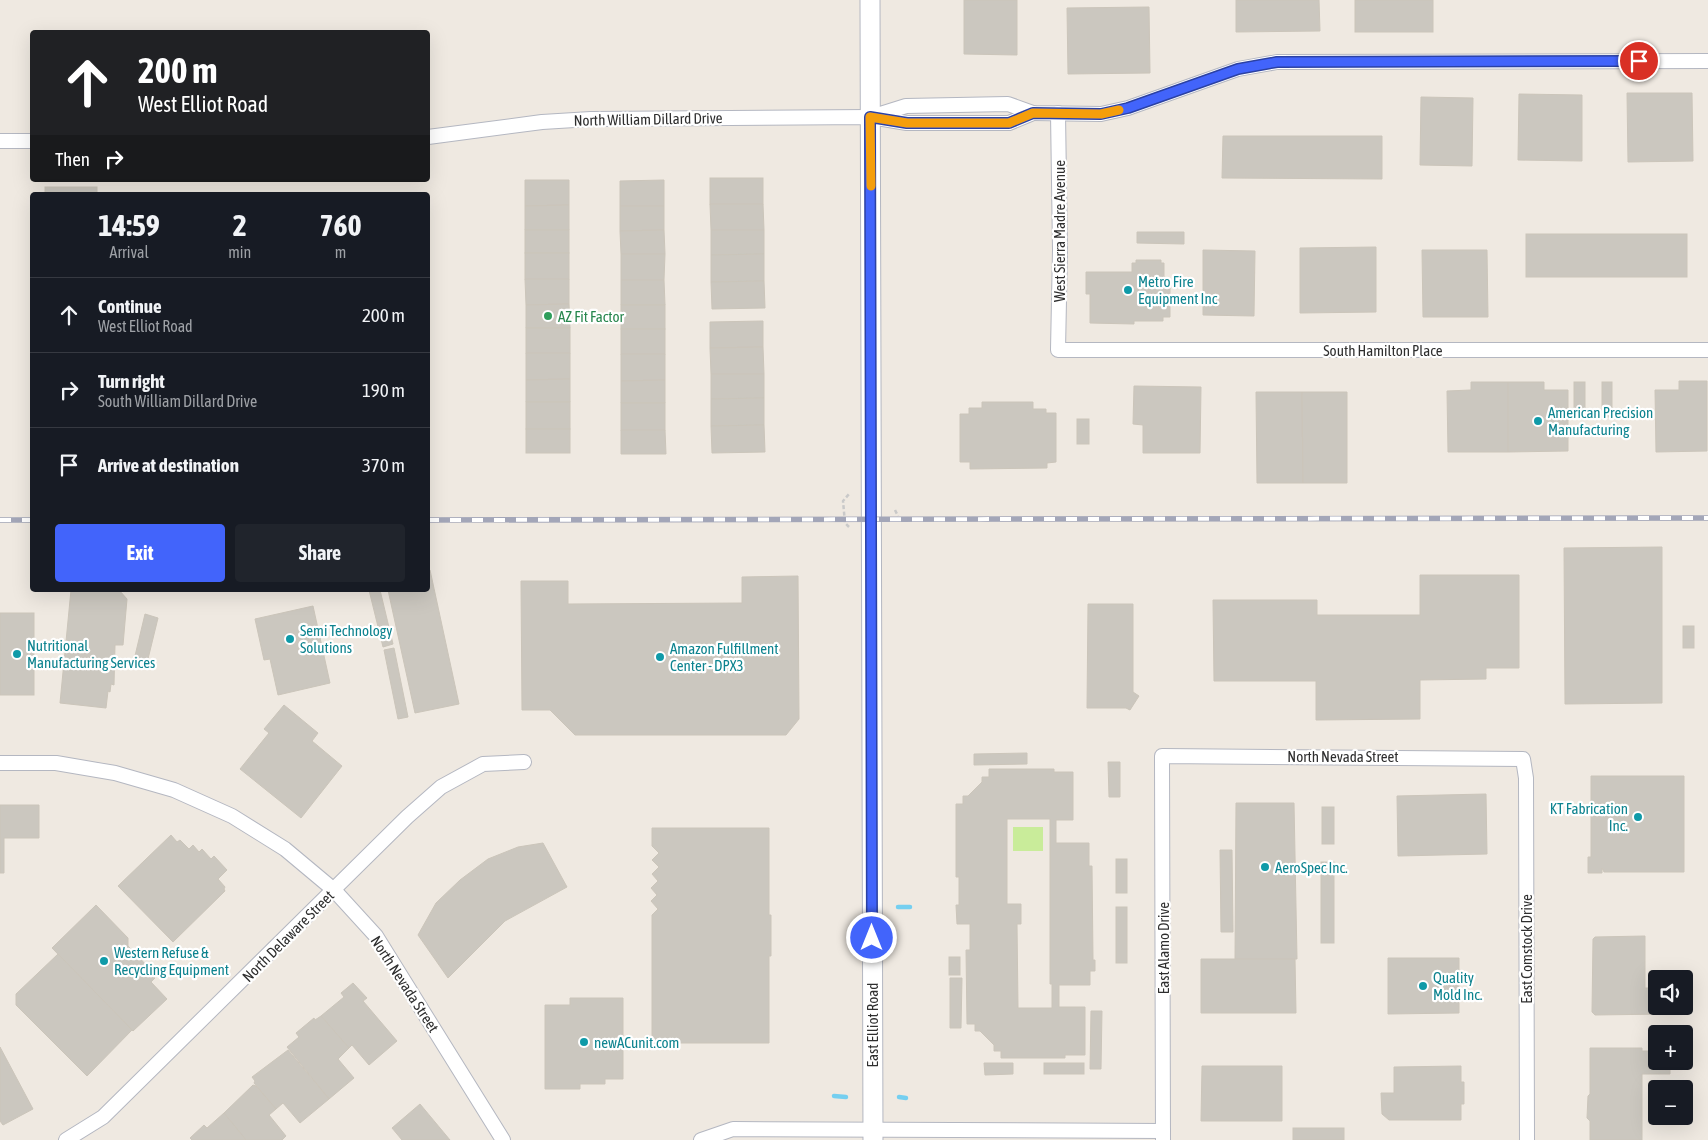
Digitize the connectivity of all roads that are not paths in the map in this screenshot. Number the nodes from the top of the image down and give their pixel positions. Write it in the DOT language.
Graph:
graph roads {
  1 [pos="870,0"];
  2 [pos="1708,61"];
  3 [pos="1058,113"];
  4 [pos="870,117"];
  5 [pos="430,138"];
  6 [pos="0,141"];
  7 [pos="30,141"];
  8 [pos="1058,350"];
  9 [pos="1708,350"];
  10 [pos="1162,756"];
  11 [pos="1523,759"];
  12 [pos="524,762"];
  13 [pos="0,763"];
  14 [pos="334,890"];
  15 [pos="873,1135"];
  16 [pos="1163,1136"];
  17 [pos="66,1140"];
  18 [pos="503,1140"];
  19 [pos="701,1140"];
  20 [pos="1527,1140"];
  1 -- 4 [label="main road, East Elliot Road"];
  2 -- 3 [label="street, North William Dillard Drive"];
  3 -- 4 [label="street, North William Dillard Drive"];
  3 -- 8 [label="street, West Sierra Madre Avenue"];
  4 -- 5 [label="street, North William Dillard Drive"];
  4 -- 15 [label="main road, East Elliot Road"];
  6 -- 7 [label="street"];
  8 -- 9 [label="street, South Hamilton Place"];
  10 -- 11 [label="street, North Nevada Street"];
  10 -- 16 [label="street, East Alamo Drive"];
  11 -- 20 [label="street, East Comstock Drive"];
  12 -- 14 [label="street, North Delaware Street"];
  13 -- 14 [label="street, North Nevada Street"];
  14 -- 17 [label="street, North Delaware Street"];
  14 -- 18 [label="street, North Nevada Street"];
  15 -- 16 [label="street"];
  15 -- 19 [label="street"];
}
